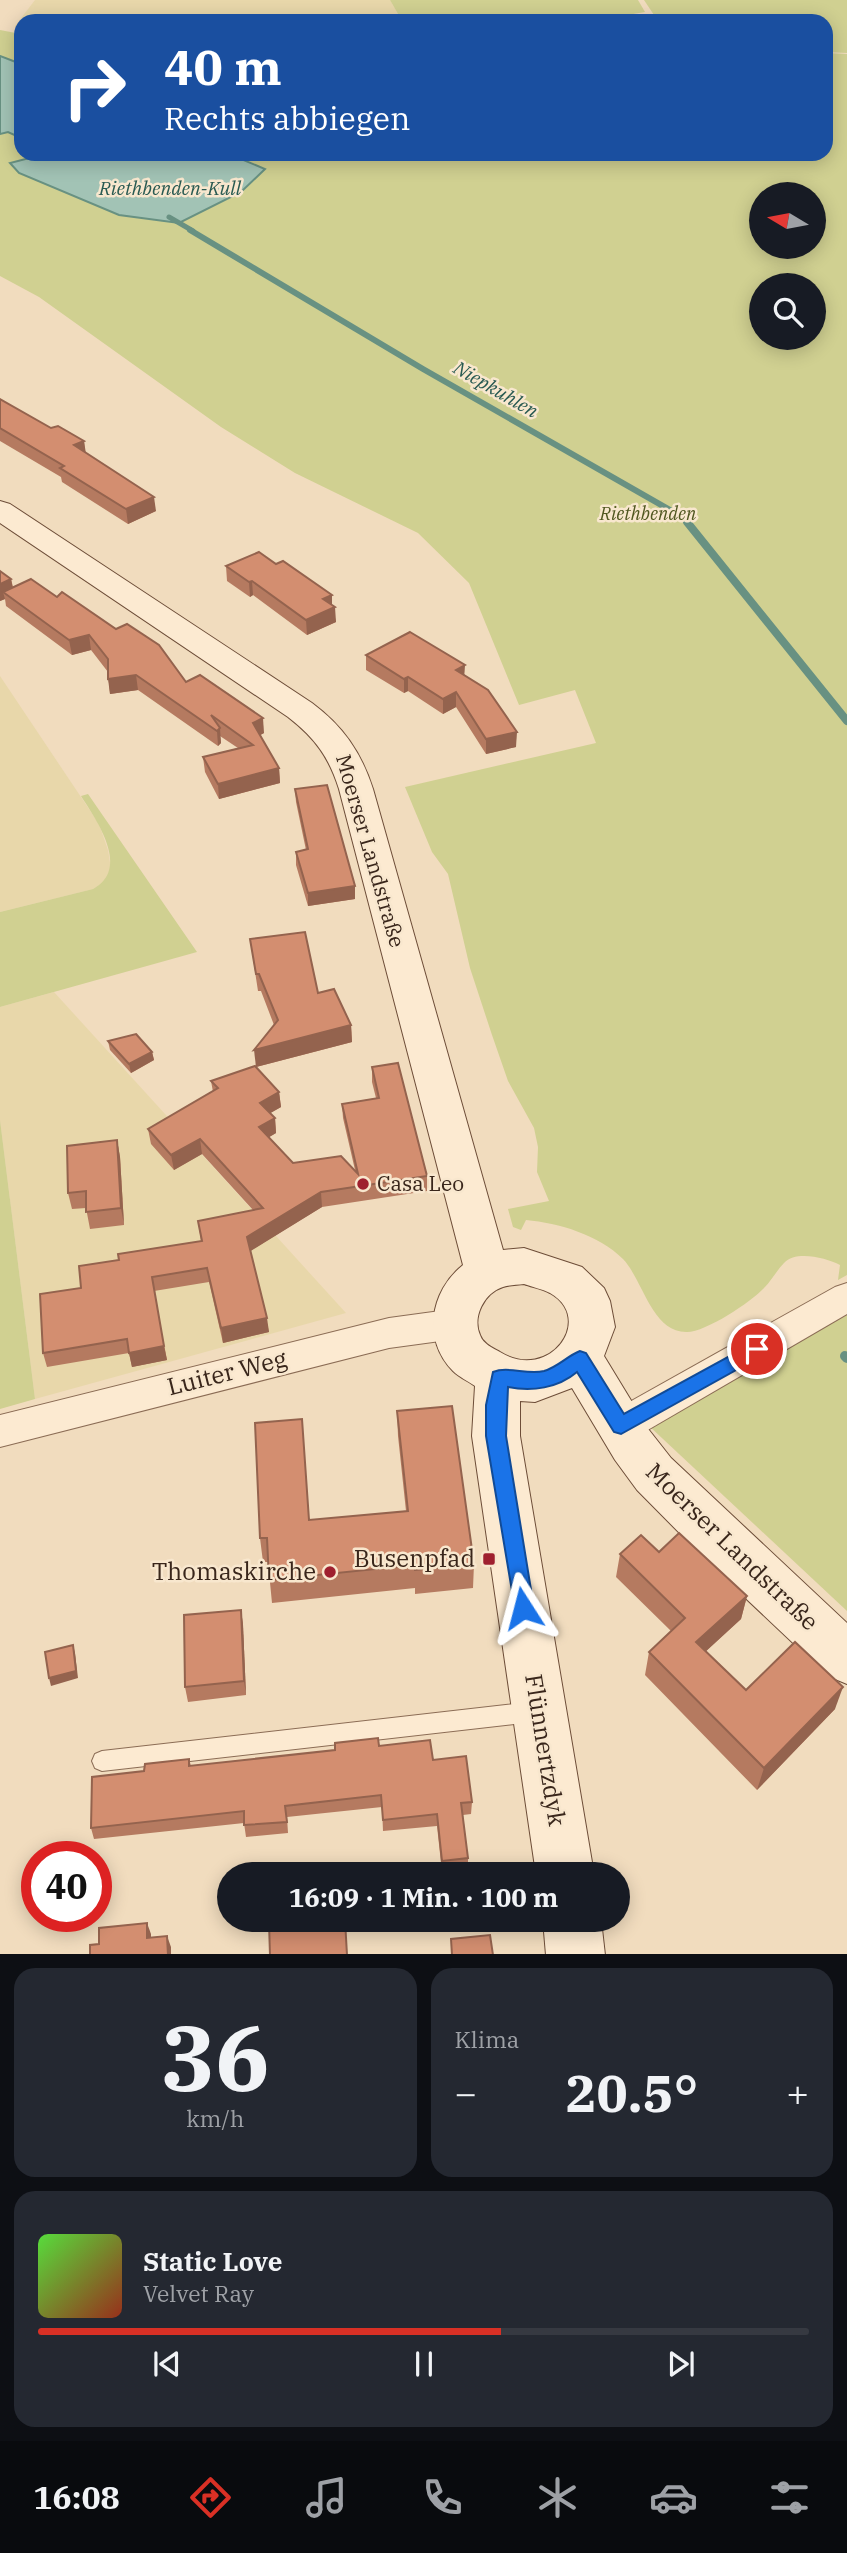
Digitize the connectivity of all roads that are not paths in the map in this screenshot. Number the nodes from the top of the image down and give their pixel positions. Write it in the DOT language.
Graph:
graph roads {
  1 [pos="0,510"];
  2 [pos="487,1273"];
  3 [pos="847,1297"];
  4 [pos="455,1324"];
  5 [pos="580,1359"];
  6 [pos="500,1377"];
  7 [pos="621,1426"];
  8 [pos="0,1431"];
  9 [pos="847,1658"];
  10 [pos="540,1712"];
  11 [pos="102,1761"];
  12 [pos="563,1862"];
  13 [pos="573,1932"];
  14 [pos="576,1954"];
  1 -- 2 [label="main road, Moerser Landstraße"];
  2 -- 4 [label="main road"];
  2 -- 5 [label="main road"];
  3 -- 7 [label="street"];
  4 -- 6 [label="main road"];
  4 -- 8 [label="street, Luiter Weg"];
  5 -- 6 [label="main road"];
  5 -- 7 [label="main road, Moerser Landstraße"];
  6 -- 10 [label="main road, Flünnertzdyk"];
  7 -- 9 [label="main road, Moerser Landstraße"];
  10 -- 11 [label="lane"];
  10 -- 12 [label="main road, Flünnertzdyk"];
  13 -- 14 [label="main road"];
}
